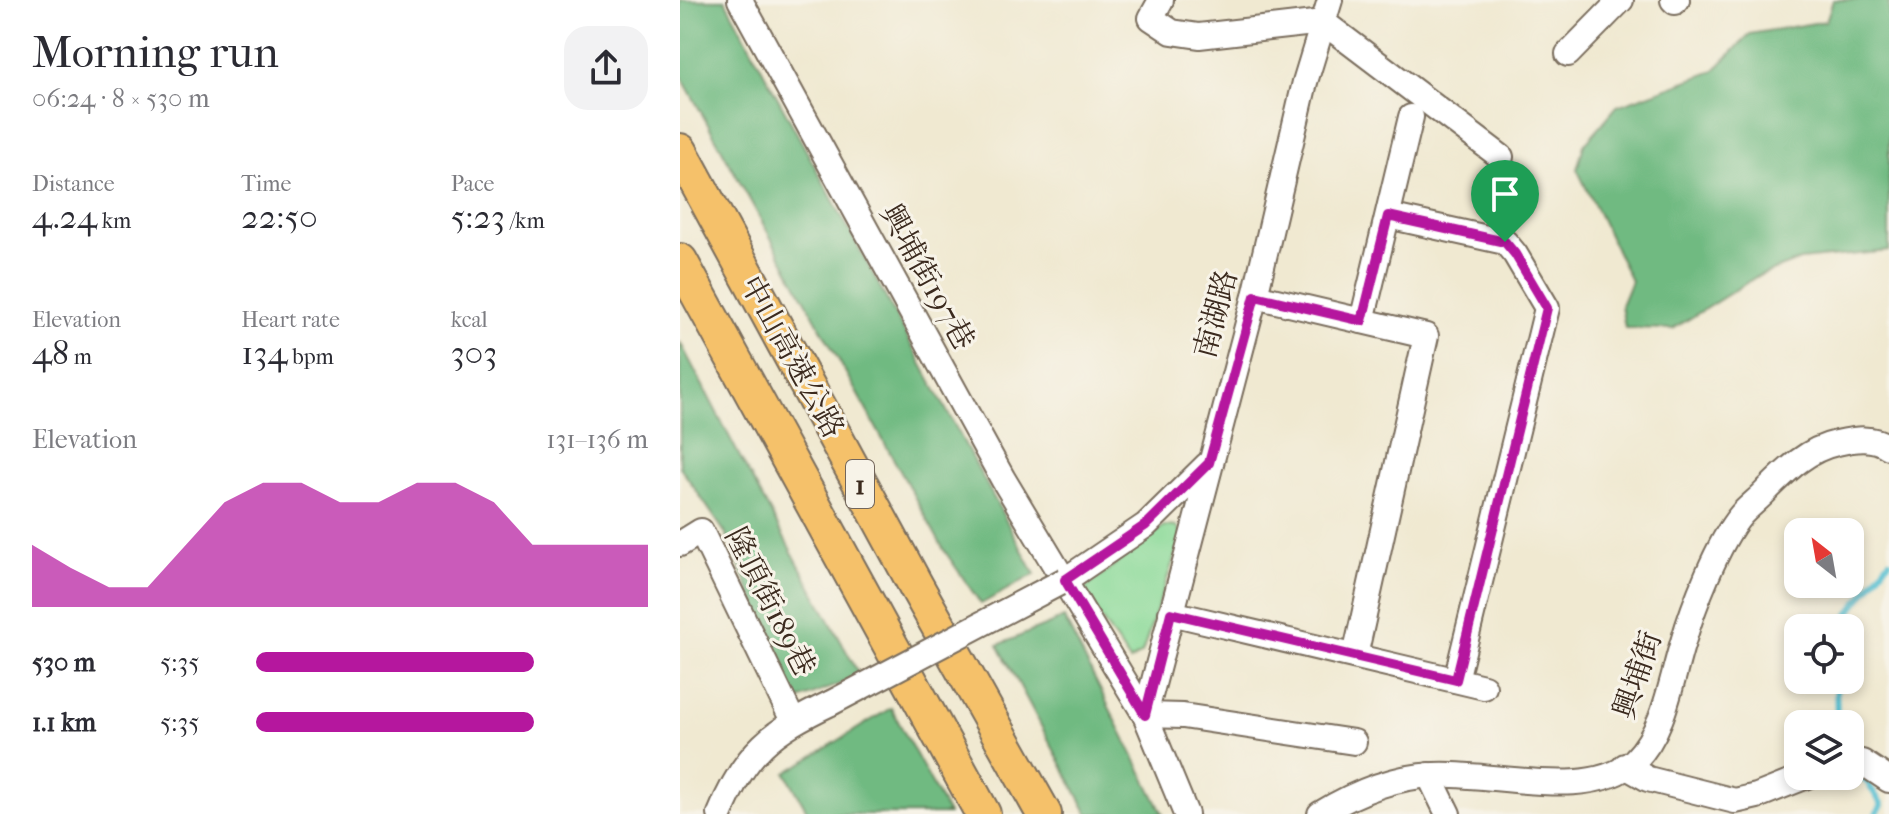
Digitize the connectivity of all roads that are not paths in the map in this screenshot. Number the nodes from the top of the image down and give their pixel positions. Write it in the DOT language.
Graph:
graph roads {
  1 [pos="740,0"];
  2 [pos="1161,0"];
  3 [pos="1621,0"];
  4 [pos="1326,11"];
  5 [pos="1568,54"];
  6 [pos="1411,117"];
  7 [pos="680,151"];
  8 [pos="1501,157"];
  9 [pos="1388,216"];
  10 [pos="680,261"];
  11 [pos="1255,296"];
  12 [pos="1362,321"];
  13 [pos="1889,447"];
  14 [pos="1209,463"];
  15 [pos="680,544"];
  16 [pos="1065,580"];
  17 [pos="1171,613"];
  18 [pos="1355,656"];
  19 [pos="1456,680"];
  20 [pos="1484,687"];
  21 [pos="1145,715"];
  22 [pos="793,721"];
  23 [pos="1354,742"];
  24 [pos="1864,763"];
  25 [pos="1625,766"];
  26 [pos="1429,775"];
  27 [pos="1889,780"];
  28 [pos="1784,785"];
  29 [pos="1330,812"];
  30 [pos="720,814"];
  31 [pos="983,814"];
  32 [pos="1044,814"];
  33 [pos="1186,814"];
  34 [pos="1448,814"];
  1 -- 16 [label="street, 興埔街197巷"];
  2 -- 4 [label="street"];
  3 -- 5 [label="street"];
  4 -- 8 [label="street"];
  4 -- 11 [label="street, 南湖路"];
  6 -- 9 [label="street"];
  7 -- 32 [label="highway, 中山高速公路 / 1"];
  9 -- 12 [label="street"];
  9 -- 19 [label="street"];
  10 -- 31 [label="highway, 中山高速公路 / 1"];
  11 -- 12 [label="street"];
  11 -- 14 [label="street, 南湖路"];
  12 -- 18 [label="street"];
  13 -- 25 [label="street, 興埔街"];
  14 -- 16 [label="street"];
  14 -- 17 [label="street, 南湖路"];
  15 -- 22 [label="street, 隆頂街189巷"];
  16 -- 21 [label="street"];
  16 -- 22 [label="street, bridge"];
  17 -- 18 [label="street"];
  17 -- 21 [label="street, 南湖路"];
  18 -- 19 [label="street"];
  19 -- 20 [label="street"];
  21 -- 23 [label="street"];
  21 -- 33 [label="street"];
  22 -- 30 [label="street"];
  24 -- 27 [label="street"];
  25 -- 26 [label="street, 興埔街"];
  25 -- 28 [label="street"];
  26 -- 29 [label="street, 興埔街"];
  26 -- 34 [label="street"];
}
